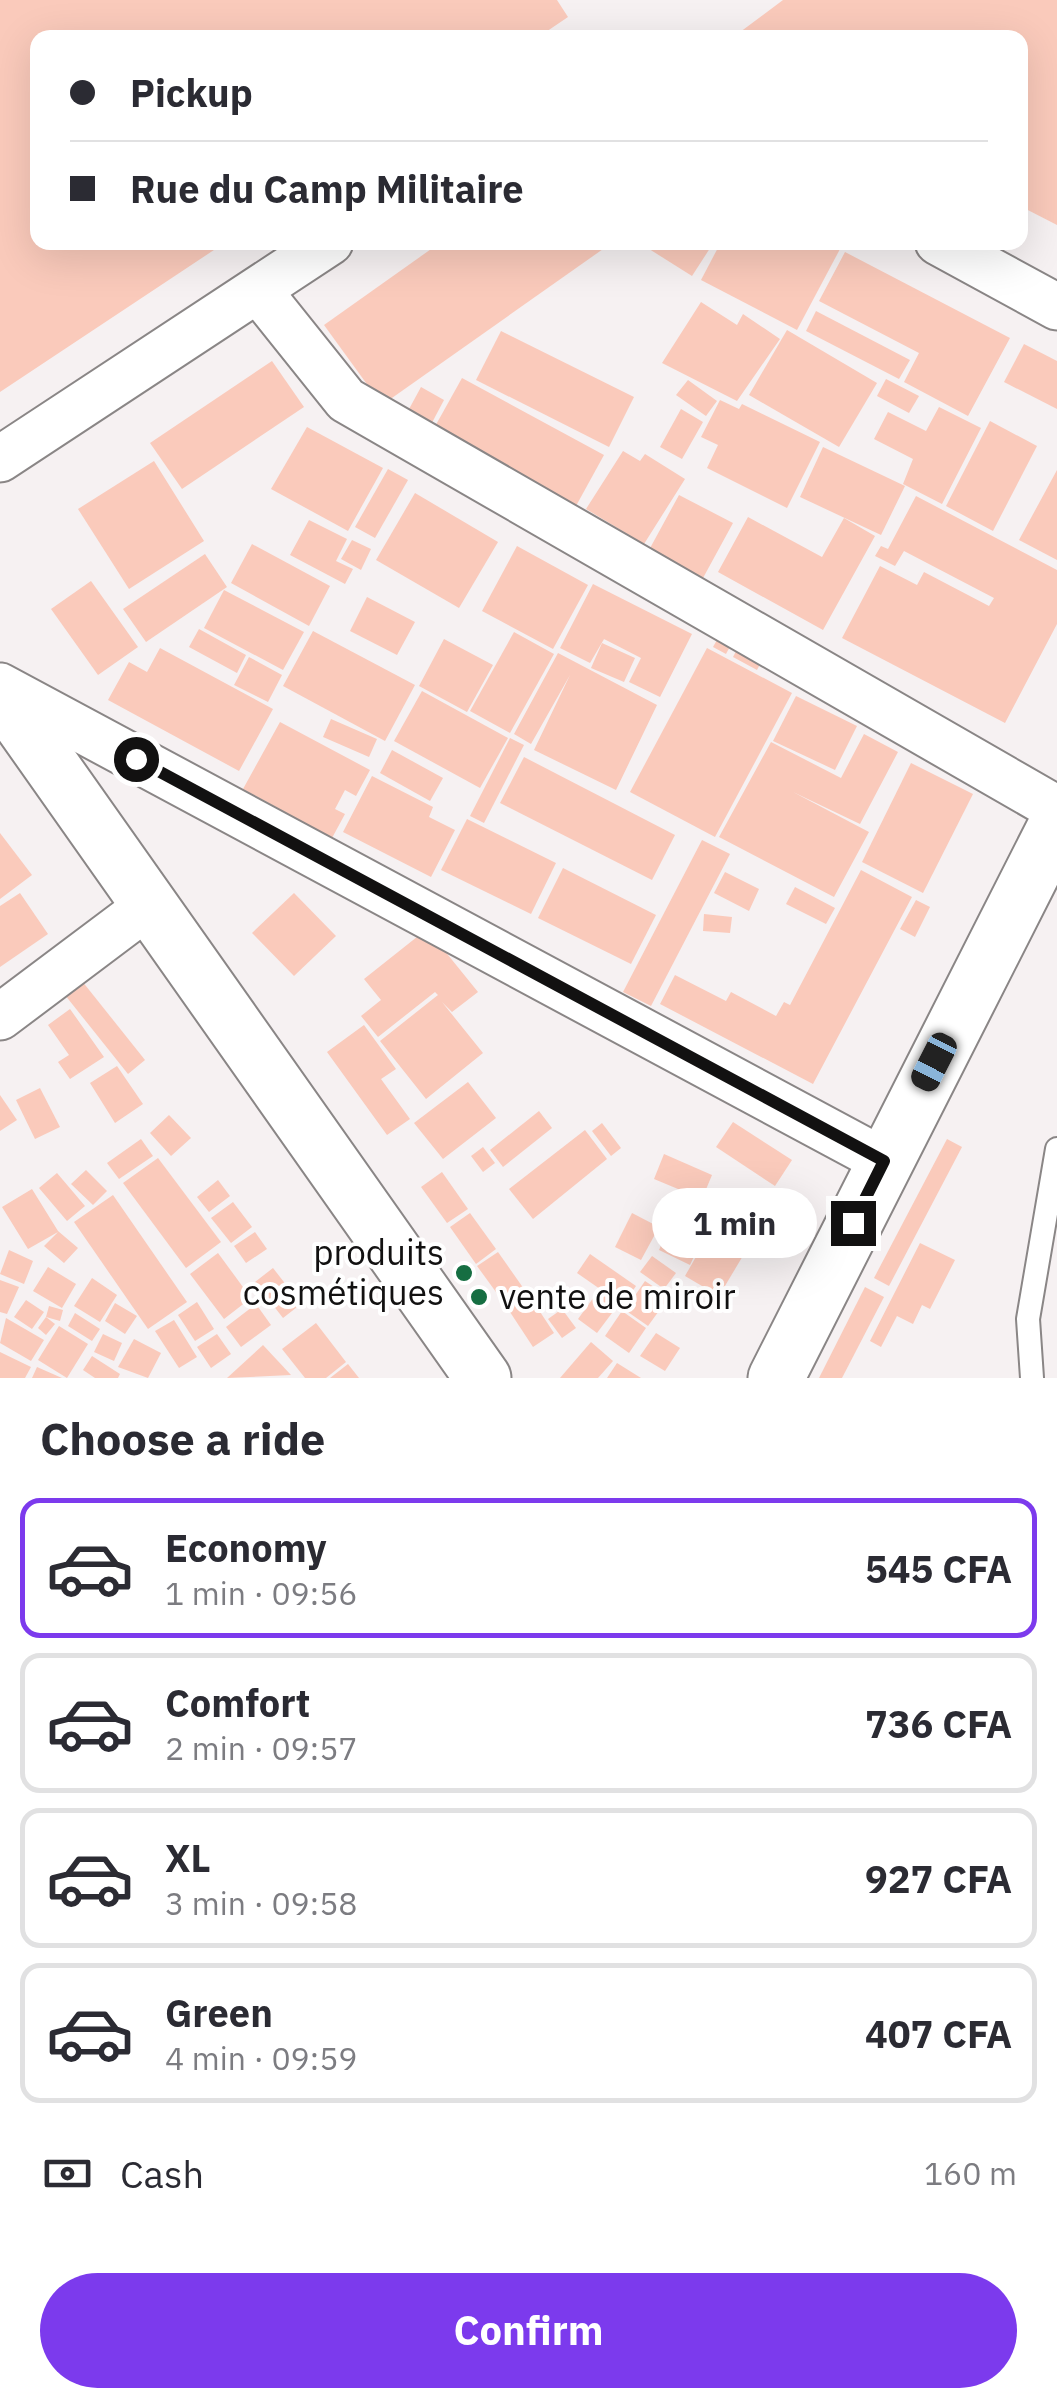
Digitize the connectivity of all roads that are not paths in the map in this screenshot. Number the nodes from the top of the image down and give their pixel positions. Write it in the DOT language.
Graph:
graph roads {
  1 [pos="318,250"];
  2 [pos="953,250"];
  3 [pos="258,290"];
  4 [pos="1057,306"];
  5 [pos="0,459"];
  6 [pos="0,689"];
  7 [pos="1056,827"];
  8 [pos="150,905"];
  9 [pos="0,1017"];
  10 [pos="1057,1149"];
  11 [pos="884,1161"];
  12 [pos="483,1378"];
  13 [pos="776,1378"];
  14 [pos="1032,1378"];
  1 -- 3 [label="street"];
  2 -- 4 [label="street"];
  3 -- 5 [label="street"];
  3 -- 7 [label="street"];
  6 -- 8 [label="main road"];
  6 -- 11 [label="street"];
  7 -- 11 [label="main road"];
  8 -- 9 [label="street"];
  8 -- 12 [label="main road"];
  10 -- 14 [label="lane"];
  11 -- 13 [label="main road"];
}
